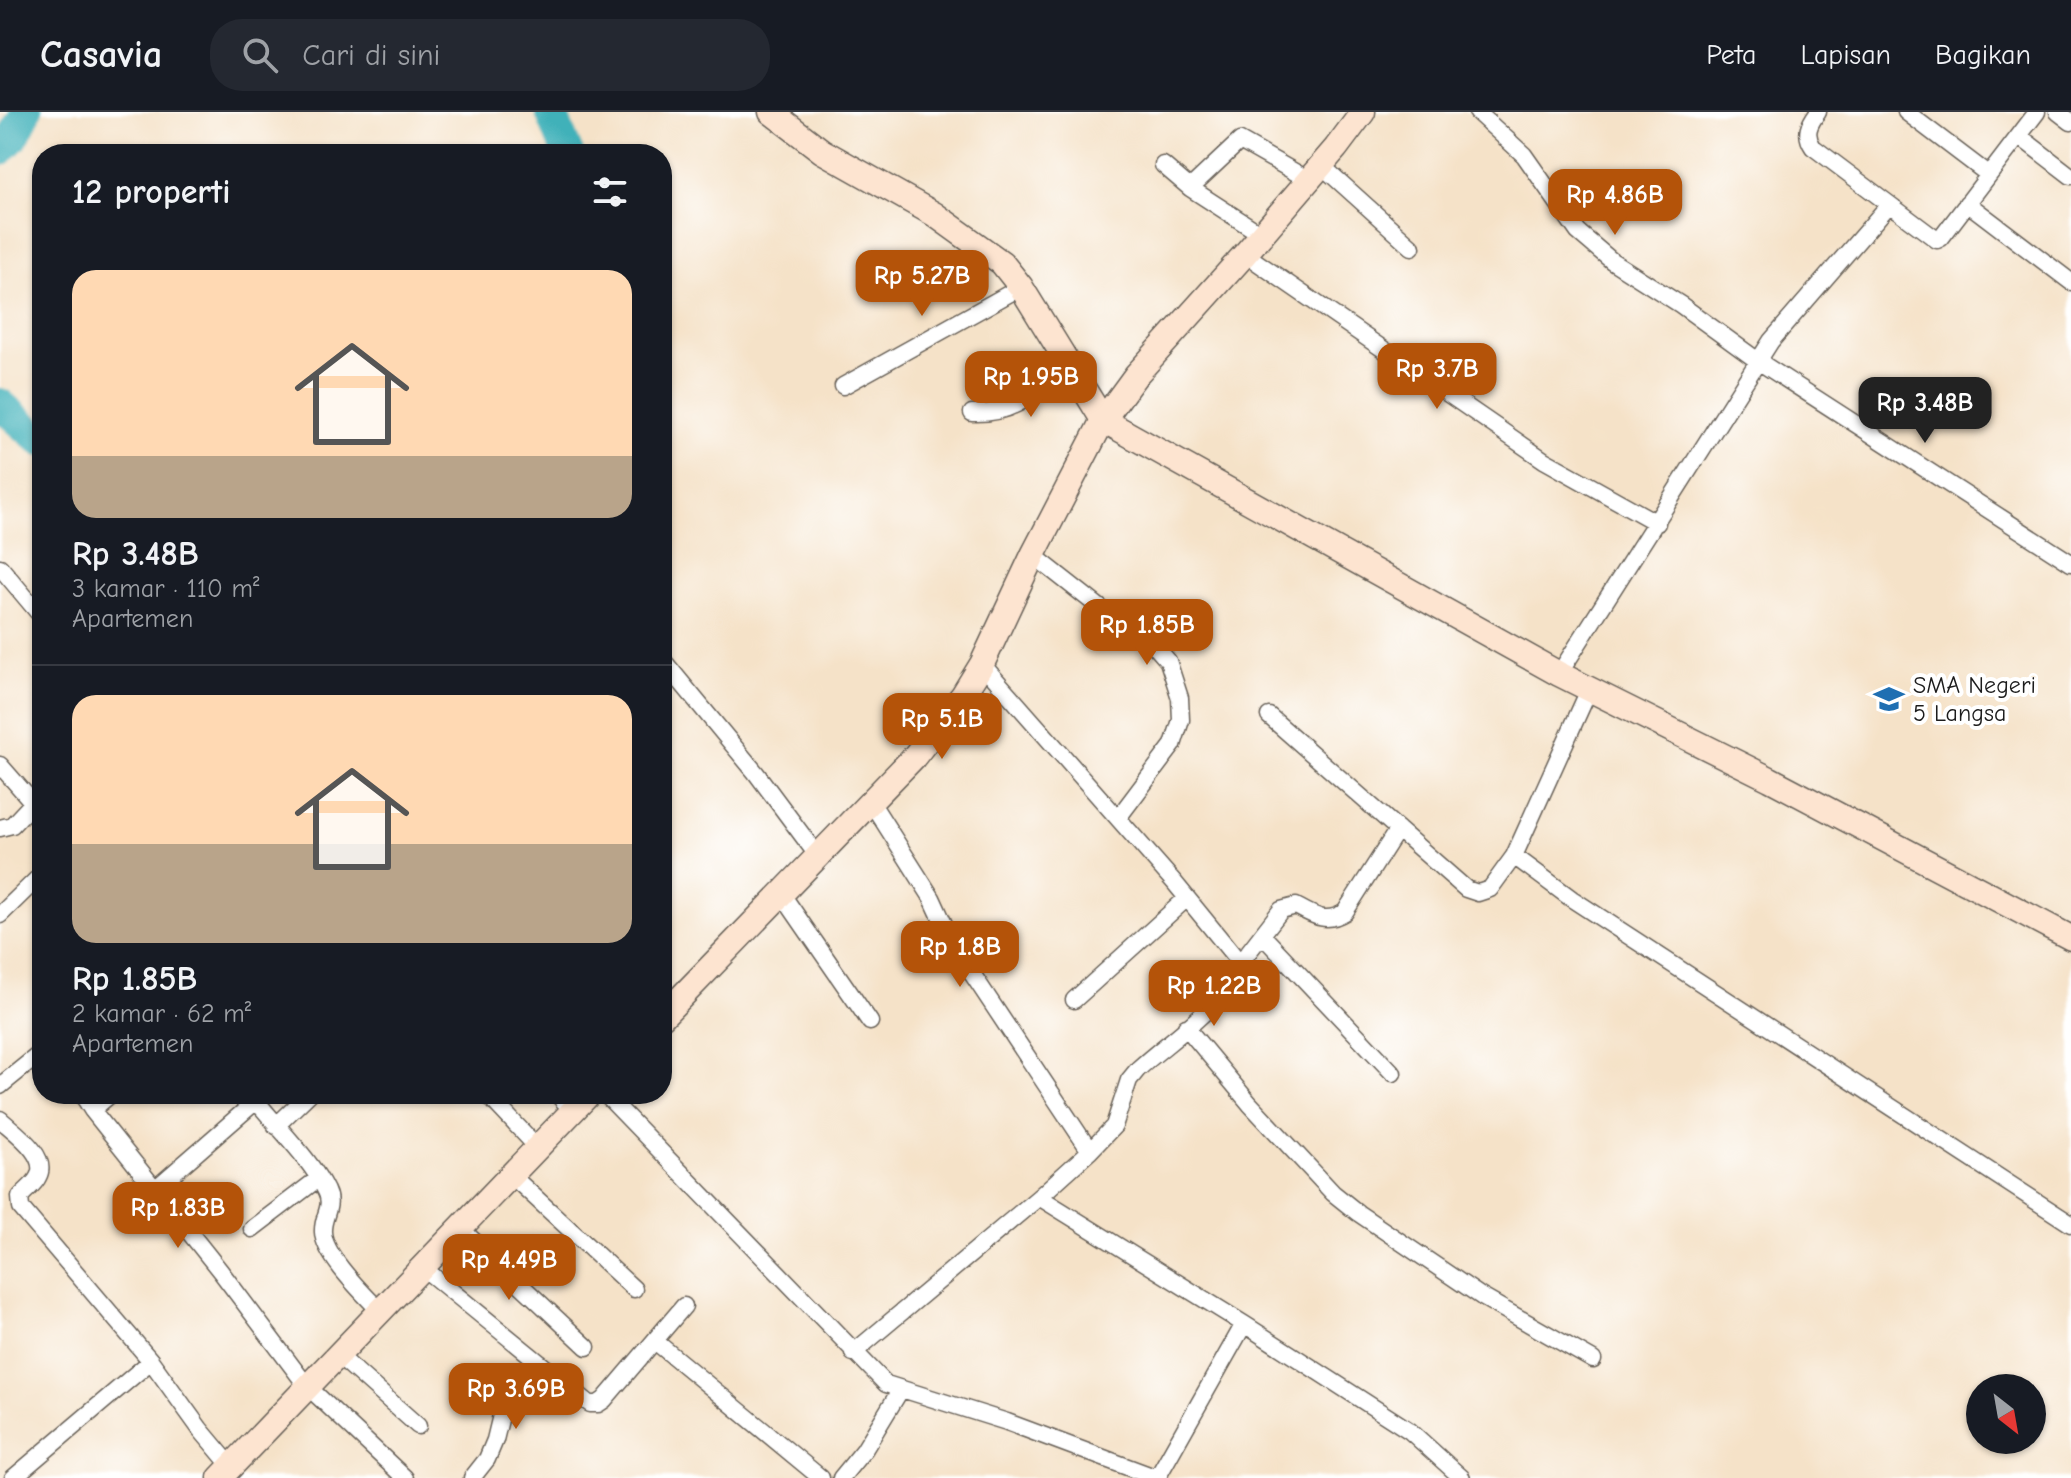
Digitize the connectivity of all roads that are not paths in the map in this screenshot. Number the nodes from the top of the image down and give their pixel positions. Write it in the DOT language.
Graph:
graph roads {
  1 [pos="771,112"];
  2 [pos="1363,112"];
  3 [pos="1477,112"];
  4 [pos="1818,112"];
  5 [pos="1906,112"];
  6 [pos="2037,112"];
  7 [pos="2058,112"];
  8 [pos="2071,122"];
  9 [pos="2019,136"];
  10 [pos="1163,165"];
  11 [pos="1314,172"];
  12 [pos="1989,175"];
  13 [pos="2071,176"];
  14 [pos="1190,188"];
  15 [pos="1967,203"];
  16 [pos="1888,206"];
  17 [pos="1261,234"];
  18 [pos="1412,247"];
  19 [pos="1245,254"];
  20 [pos="2071,282"];
  21 [pos="1021,287"];
  22 [pos="1758,361"];
  23 [pos="1070,366"];
  24 [pos="843,386"];
  25 [pos="972,413"];
  26 [pos="1103,420"];
  27 [pos="1657,523"];
  28 [pos="1033,555"];
  29 [pos="2071,563"];
  30 [pos="0,567"];
  31 [pos="32,605"];
  32 [pos="982,664"];
  33 [pos="672,671"];
  34 [pos="1559,674"];
  35 [pos="1589,690"];
  36 [pos="1269,716"];
  37 [pos="0,765"];
  38 [pos="32,795"];
  39 [pos="871,802"];
  40 [pos="32,808"];
  41 [pos="1118,818"];
  42 [pos="0,828"];
  43 [pos="1398,829"];
  44 [pos="817,855"];
  45 [pos="1514,856"];
  46 [pos="32,884"];
  47 [pos="781,893"];
  48 [pos="1187,898"];
  49 [pos="0,915"];
  50 [pos="1262,935"];
  51 [pos="2071,938"];
  52 [pos="1240,963"];
  53 [pos="1074,1000"];
  54 [pos="672,1007"];
  55 [pos="870,1022"];
  56 [pos="1186,1027"];
  57 [pos="32,1060"];
  58 [pos="1393,1073"];
  59 [pos="1,1084"];
  60 [pos="88,1104"];
  61 [pos="99,1104"];
  62 [pos="247,1104"];
  63 [pos="259,1104"];
  64 [pos="299,1104"];
  65 [pos="496,1104"];
  66 [pos="570,1104"];
  67 [pos="615,1104"];
  68 [pos="92,1110"];
  69 [pos="0,1119"];
  70 [pos="276,1126"];
  71 [pos="537,1147"];
  72 [pos="1090,1151"];
  73 [pos="511,1175"];
  74 [pos="319,1178"];
  75 [pos="155,1189"];
  76 [pos="1039,1197"];
  77 [pos="2071,1224"];
  78 [pos="460,1228"];
  79 [pos="252,1229"];
  80 [pos="422,1267"];
  81 [pos="634,1289"];
  82 [pos="684,1306"];
  83 [pos="380,1311"];
  84 [pos="1244,1324"];
  85 [pos="656,1342"];
  86 [pos="587,1347"];
  87 [pos="853,1353"];
  88 [pos="337,1354"];
  89 [pos="1593,1360"];
  90 [pos="151,1361"];
  91 [pos="540,1363"];
  92 [pos="306,1385"];
  93 [pos="901,1389"];
  94 [pos="418,1426"];
  95 [pos="225,1472"];
  96 [pos="13,1478"];
  97 [pos="405,1478"];
  98 [pos="472,1478"];
  99 [pos="821,1478"];
  100 [pos="841,1478"];
  101 [pos="1462,1478"];
  1 -- 21 [label="street"];
  2 -- 11 [label="street"];
  3 -- 22 [label="street"];
  4 -- 16 [label="street"];
  5 -- 12 [label="street"];
  6 -- 9 [label="street"];
  7 -- 8 [label="street"];
  9 -- 12 [label="street"];
  9 -- 13 [label="street"];
  10 -- 14 [label="street"];
  11 -- 14 [label="street"];
  11 -- 17 [label="street"];
  11 -- 18 [label="street"];
  12 -- 15 [label="street"];
  14 -- 17 [label="street"];
  15 -- 16 [label="street"];
  15 -- 20 [label="street"];
  16 -- 22 [label="street"];
  17 -- 19 [label="street"];
  19 -- 26 [label="street"];
  19 -- 27 [label="street"];
  21 -- 23 [label="street"];
  21 -- 24 [label="street"];
  22 -- 27 [label="street"];
  22 -- 29 [label="street"];
  23 -- 25 [label="street"];
  23 -- 26 [label="street"];
  26 -- 28 [label="street"];
  26 -- 34 [label="street"];
  27 -- 34 [label="street"];
  28 -- 32 [label="street"];
  28 -- 41 [label="street"];
  30 -- 31 [label="street"];
  32 -- 39 [label="street"];
  32 -- 41 [label="street"];
  33 -- 44 [label="street"];
  34 -- 35 [label="street"];
  35 -- 45 [label="street"];
  35 -- 51 [label="street"];
  36 -- 43 [label="street"];
  37 -- 38 [label="street"];
  39 -- 44 [label="street"];
  39 -- 72 [label="street"];
  40 -- 42 [label="street"];
  41 -- 48 [label="street"];
  43 -- 45 [label="street"];
  43 -- 50 [label="street"];
  44 -- 47 [label="street"];
  45 -- 77 [label="street"];
  46 -- 49 [label="street"];
  47 -- 54 [label="street"];
  47 -- 55 [label="street"];
  48 -- 52 [label="street"];
  48 -- 53 [label="street"];
  50 -- 52 [label="street"];
  50 -- 58 [label="street"];
  52 -- 56 [label="street"];
  56 -- 72 [label="street"];
  56 -- 89 [label="street"];
  57 -- 59 [label="street"];
  60 -- 68 [label="street"];
  61 -- 68 [label="street"];
  62 -- 75 [label="street"];
  63 -- 70 [label="street"];
  64 -- 70 [label="street"];
  65 -- 71 [label="street"];
  66 -- 71 [label="street"];
  67 -- 87 [label="street"];
  68 -- 75 [label="street"];
  69 -- 90 [label="street"];
  70 -- 74 [label="street"];
  71 -- 73 [label="street"];
  72 -- 76 [label="street"];
  73 -- 78 [label="street"];
  73 -- 81 [label="street"];
  74 -- 79 [label="street"];
  74 -- 83 [label="street"];
  75 -- 92 [label="street"];
  76 -- 84 [label="street"];
  76 -- 87 [label="street"];
  78 -- 80 [label="street"];
  78 -- 86 [label="street"];
  80 -- 83 [label="street"];
  80 -- 91 [label="street"];
  82 -- 85 [label="street"];
  83 -- 88 [label="street"];
  84 -- 93 [label="street"];
  84 -- 101 [label="street"];
  85 -- 91 [label="street"];
  85 -- 99 [label="street"];
  87 -- 93 [label="street"];
  88 -- 92 [label="street"];
  88 -- 94 [label="street"];
  90 -- 95 [label="street"];
  90 -- 96 [label="street"];
  91 -- 98 [label="street"];
  92 -- 95 [label="street"];
  92 -- 97 [label="street"];
  93 -- 100 [label="street"];
}
